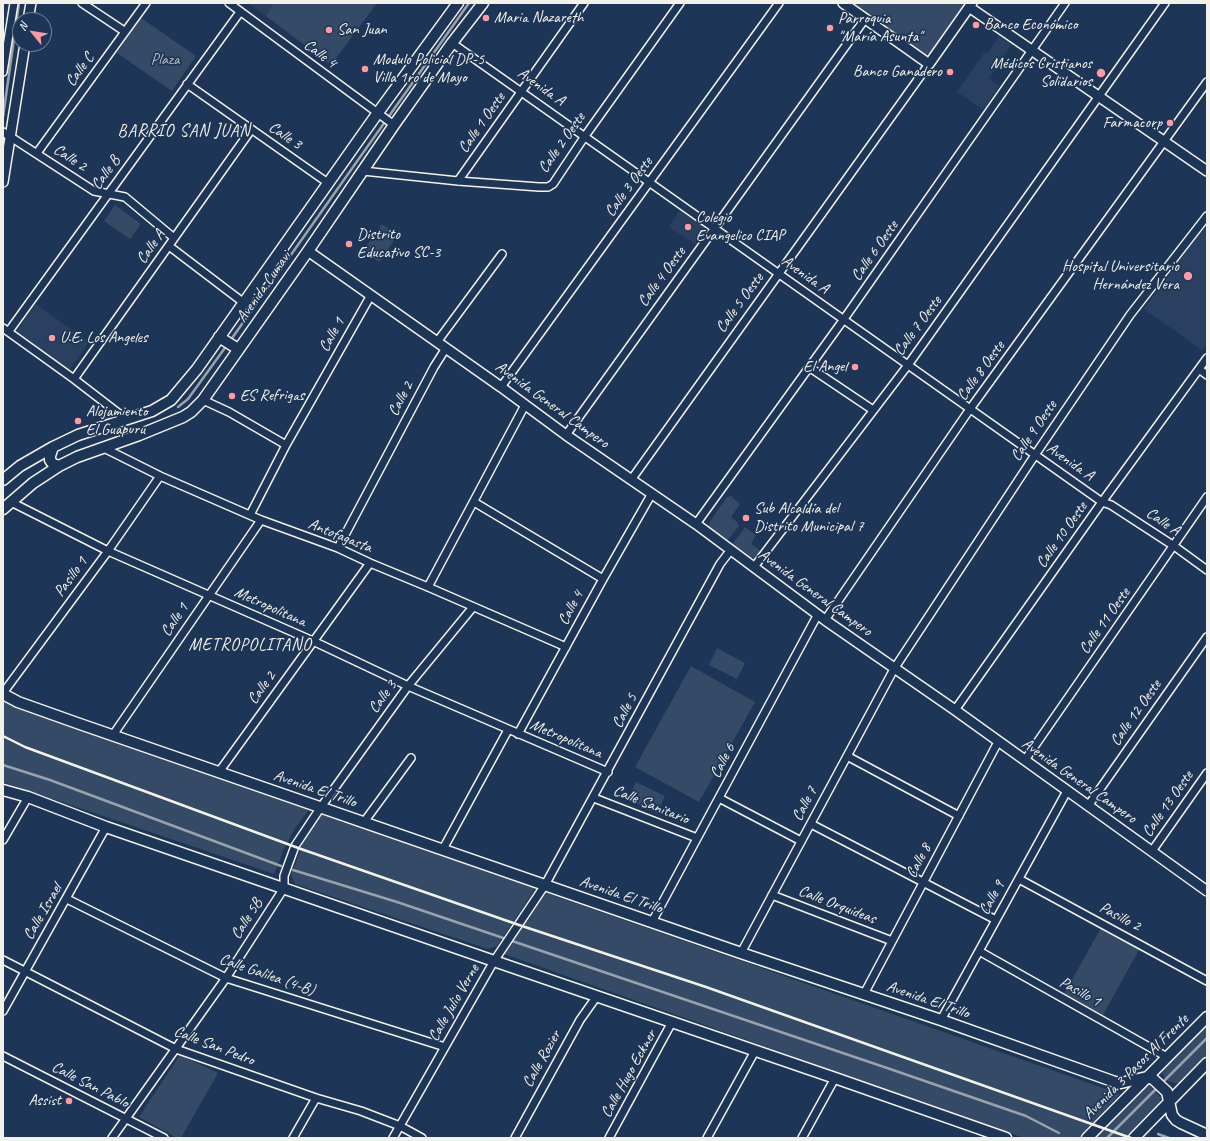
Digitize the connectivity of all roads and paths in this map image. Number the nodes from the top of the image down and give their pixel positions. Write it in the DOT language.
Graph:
graph roads {
  1 [pos="14,3"];
  2 [pos="82,3"];
  3 [pos="146,3"];
  4 [pos="229,3"];
  5 [pos="458,3"];
  6 [pos="484,3"];
  7 [pos="584,3"];
  8 [pos="680,3"];
  9 [pos="779,3"];
  10 [pos="843,3"];
  11 [pos="1065,3"];
  12 [pos="1165,3"];
  13 [pos="971,5"];
  14 [pos="240,12"];
  15 [pos="865,19"];
  16 [pos="124,32"];
  17 [pos="452,43"];
  18 [pos="1032,50"];
  19 [pos="22,52"];
  20 [pos="929,64"];
  21 [pos="3,72"];
  22 [pos="1207,82"];
  23 [pos="187,84"];
  24 [pos="522,91"];
  25 [pos="1100,96"];
  26 [pos="379,115"];
  27 [pos="391,124"];
  28 [pos="251,130"];
  29 [pos="7,134"];
  30 [pos="585,136"];
  31 [pos="1165,141"];
  32 [pos="37,153"];
  33 [pos="1207,170"];
  34 [pos="363,171"];
  35 [pos="458,181"];
  36 [pos="3,182"];
  37 [pos="650,182"];
  38 [pos="328,183"];
  39 [pos="109,194"];
  40 [pos="1207,216"];
  41 [pos="714,228"];
  42 [pos="174,238"];
  43 [pos="169,246"];
  44 [pos="308,251"];
  45 [pos="502,254"];
  46 [pos="779,273"];
  47 [pos="371,295"];
  48 [pos="244,303"];
  49 [pos="844,319"];
  50 [pos="6,330"];
  51 [pos="221,338"];
  52 [pos="437,342"];
  53 [pos="236,347"];
  54 [pos="446,348"];
  55 [pos="1207,358"];
  56 [pos="908,365"];
  57 [pos="809,367"];
  58 [pos="1199,369"];
  59 [pos="1207,375"];
  60 [pos="74,380"];
  61 [pos="501,387"];
  62 [pos="203,400"];
  63 [pos="525,405"];
  64 [pos="160,407"];
  65 [pos="970,409"];
  66 [pos="873,410"];
  67 [pos="126,419"];
  68 [pos="170,422"];
  69 [pos="566,435"];
  70 [pos="286,445"];
  71 [pos="53,447"];
  72 [pos="104,448"];
  73 [pos="1035,454"];
  74 [pos="59,466"];
  75 [pos="160,476"];
  76 [pos="3,480"];
  77 [pos="631,480"];
  78 [pos="651,495"];
  79 [pos="1207,498"];
  80 [pos="11,502"];
  81 [pos="474,502"];
  82 [pos="1102,502"];
  83 [pos="3,509"];
  84 [pos="250,515"];
  85 [pos="261,520"];
  86 [pos="696,524"];
  87 [pos="1174,546"];
  88 [pos="338,548"];
  89 [pos="108,551"];
  90 [pos="730,551"];
  91 [pos="370,563"];
  92 [pos="754,567"];
  93 [pos="1207,570"];
  94 [pos="603,578"];
  95 [pos="428,587"];
  96 [pos="209,595"];
  97 [pos="474,607"];
  98 [pos="821,617"];
  99 [pos="1207,637"];
  100 [pos="313,641"];
  101 [pos="566,647"];
  102 [pos="894,669"];
  103 [pos="408,686"];
  104 [pos="3,694"];
  105 [pos="955,710"];
  106 [pos="508,730"];
  107 [pos="518,734"];
  108 [pos="113,735"];
  109 [pos="998,742"];
  110 [pos="847,756"];
  111 [pos="411,758"];
  112 [pos="1025,760"];
  113 [pos="219,772"];
  114 [pos="608,772"];
  115 [pos="1207,773"];
  116 [pos="3,790"];
  117 [pos="1067,791"];
  118 [pos="28,797"];
  119 [pos="594,798"];
  120 [pos="718,798"];
  121 [pos="1088,806"];
  122 [pos="320,807"];
  123 [pos="959,816"];
  124 [pos="364,822"];
  125 [pos="810,824"];
  126 [pos="106,827"];
  127 [pos="697,838"];
  128 [pos="3,840"];
  129 [pos="801,841"];
  130 [pos="443,849"];
  131 [pos="1152,851"];
  132 [pos="1019,879"];
  133 [pos="923,883"];
  134 [pos="546,885"];
  135 [pos="284,888"];
  136 [pos="1207,891"];
  137 [pos="772,895"];
  138 [pos="67,899"];
  139 [pos="996,920"];
  140 [pos="652,922"];
  141 [pos="892,941"];
  142 [pos="979,951"];
  143 [pos="741,953"];
  144 [pos="495,959"];
  145 [pos="3,960"];
  146 [pos="24,972"];
  147 [pos="226,978"];
  148 [pos="1207,981"];
  149 [pos="864,994"];
  150 [pos="597,996"];
  151 [pos="3,1011"];
  152 [pos="1207,1017"];
  153 [pos="941,1020"];
  154 [pos="672,1022"];
  155 [pos="445,1047"];
  156 [pos="176,1048"];
  157 [pos="755,1051"];
  158 [pos="3,1056"];
  159 [pos="1168,1057"];
  160 [pos="1207,1063"];
  161 [pos="835,1078"];
  162 [pos="1150,1078"];
  163 [pos="316,1098"];
  164 [pos="1169,1103"];
  165 [pos="125,1119"];
  166 [pos="400,1126"];
  167 [pos="1207,1135"];
  168 [pos="112,1138"];
  169 [pos="164,1138"];
  170 [pos="294,1138"];
  171 [pos="393,1138"];
  172 [pos="422,1138"];
  173 [pos="515,1138"];
  174 [pos="609,1138"];
  175 [pos="707,1138"];
  176 [pos="802,1138"];
  177 [pos="1006,1138"];
  178 [pos="1087,1138"];
  179 [pos="1134,1138"];
  1 -- 21 [label="street"];
  2 -- 16 [label="street"];
  3 -- 16 [label="street, Calle C"];
  4 -- 14 [label="street, Calle 4"];
  5 -- 26 [label="main road, Avenida Cumavi"];
  6 -- 17 [label="main road, Avenida Cumavi"];
  7 -- 24 [label="street, Calle 1 Oeste"];
  8 -- 30 [label="street, Calle 2 Oeste"];
  9 -- 37 [label="street, Calle 3 Oeste"];
  10 -- 15 [label="street"];
  11 -- 18 [label="street, Calle 6 Oeste"];
  12 -- 25 [label="street, Calle 7 Oeste"];
  13 -- 18 [label="street"];
  13 -- 20 [label="street"];
  14 -- 23 [label="street, Calle B"];
  14 -- 26 [label="street, Calle 4"];
  15 -- 20 [label="street"];
  15 -- 41 [label="street, Calle 4 Oeste"];
  16 -- 32 [label="street, Calle C"];
  17 -- 24 [label="street, Avenida A"];
  17 -- 27 [label="main road, Avenida Cumavi"];
  18 -- 25 [label="street"];
  18 -- 49 [label="street, Calle 6 Oeste"];
  19 -- 29 [label="street"];
  20 -- 46 [label="street, Calle 5 Oeste"];
  22 -- 31 [label="street, Calle 8 Oeste"];
  23 -- 28 [label="street, Calle 3"];
  23 -- 39 [label="street, Calle B"];
  24 -- 30 [label="street, Avenida A"];
  24 -- 35 [label="street, Calle 1 Oeste"];
  25 -- 31 [label="street"];
  25 -- 56 [label="street, Calle 7 Oeste"];
  26 -- 27 [label="street, Calle 4"];
  26 -- 38 [label="main road, Avenida Cumavi"];
  27 -- 34 [label="main road, Avenida Cumavi"];
  28 -- 38 [label="street, Calle 3"];
  28 -- 42 [label="street, Calle A"];
  29 -- 32 [label="street, Calle 2"];
  29 -- 36 [label="street"];
  30 -- 35 [label="street, Calle 2 Oeste"];
  30 -- 37 [label="street, Avenida A"];
  31 -- 33 [label="street"];
  31 -- 65 [label="street, Calle 8 Oeste"];
  32 -- 39 [label="street, Calle 2"];
  34 -- 35 [label="street, Calle 2 Oeste"];
  34 -- 44 [label="main road, Avenida Cumavi"];
  37 -- 41 [label="street, Avenida A"];
  37 -- 61 [label="street, Calle 3 Oeste"];
  38 -- 48 [label="main road, Avenida Cumavi"];
  39 -- 42 [label="street, Calle 2"];
  39 -- 50 [label="street, Calle B"];
  40 -- 73 [label="street, Calle 9 Oeste"];
  41 -- 46 [label="street, Avenida A"];
  41 -- 69 [label="street, Calle 4 Oeste"];
  42 -- 43 [label="street, Calle A"];
  43 -- 48 [label="street"];
  43 -- 60 [label="street, Calle A"];
  44 -- 47 [label="street, Avenida General Campero"];
  44 -- 53 [label="main road, Avenida Cumavi"];
  45 -- 52 [label="street"];
  46 -- 49 [label="street, Avenida A"];
  46 -- 77 [label="street, Calle 5 Oeste"];
  47 -- 52 [label="street, Avenida General Campero"];
  47 -- 70 [label="street, Calle 1"];
  48 -- 51 [label="main road, Avenida Cumavi"];
  49 -- 56 [label="street, Avenida A"];
  49 -- 57 [label="street, Calle 6 Oeste"];
  50 -- 60 [label="street"];
  51 -- 53 [label="main road"];
  51 -- 64 [label="main road, Avenida Cumavi"];
  52 -- 54 [label="street, Avenida General Campero"];
  53 -- 62 [label="main road, Avenida Cumavi"];
  54 -- 61 [label="street, Avenida General Campero"];
  54 -- 88 [label="street, Calle 2"];
  55 -- 58 [label="street, Calle 10 Oeste"];
  56 -- 65 [label="street, Avenida A"];
  56 -- 66 [label="street, Calle 7 Oeste"];
  57 -- 66 [label="street"];
  57 -- 86 [label="street, Calle 6 Oeste"];
  58 -- 59 [label="street"];
  58 -- 82 [label="street, Calle 10 Oeste"];
  60 -- 67 [label="street"];
  61 -- 63 [label="street, Avenida General Campero"];
  62 -- 68 [label="main road, Avenida Cumavi"];
  62 -- 70 [label="street"];
  63 -- 69 [label="street, Avenida General Campero"];
  63 -- 81 [label="street"];
  64 -- 67 [label="main road, Avenida Cumavi"];
  64 -- 68 [label="main road"];
  65 -- 73 [label="street, Avenida A"];
  65 -- 98 [label="street, Calle 8 Oeste"];
  66 -- 92 [label="street, Calle 7 Oeste"];
  67 -- 71 [label="main road, Avenida Cumavi"];
  68 -- 72 [label="main road, Avenida Cumavi"];
  69 -- 77 [label="street, Avenida General Campero"];
  70 -- 84 [label="street, Calle 1"];
  71 -- 74 [label="main road"];
  71 -- 76 [label="main road, Avenida Cumavi"];
  72 -- 74 [label="main road, Avenida Cumavi"];
  72 -- 75 [label="street, Antofagasta"];
  73 -- 82 [label="street, Avenida A"];
  73 -- 102 [label="street, Calle 9 Oeste"];
  74 -- 80 [label="main road, Avenida Cumavi"];
  75 -- 84 [label="street, Antofagasta"];
  75 -- 89 [label="street, Pasillo 1"];
  77 -- 78 [label="street, Avenida General Campero"];
  78 -- 86 [label="street, Avenida General Campero"];
  78 -- 94 [label="street, Calle 4"];
  79 -- 87 [label="street, Calle 11 Oeste"];
  80 -- 83 [label="main road, Avenida Cumavi"];
  80 -- 89 [label="street, Metropolitana"];
  81 -- 94 [label="street"];
  81 -- 95 [label="street"];
  82 -- 87 [label="street, Calle A"];
  82 -- 105 [label="street, Calle 10 Oeste"];
  84 -- 85 [label="street, Antofagasta"];
  85 -- 88 [label="street, Antofagasta"];
  85 -- 96 [label="street, Calle 1"];
  86 -- 90 [label="street, Avenida General Campero"];
  87 -- 93 [label="street, Calle A"];
  87 -- 112 [label="street, Calle 11 Oeste"];
  88 -- 91 [label="street, Antofagasta"];
  89 -- 96 [label="street, Metropolitana"];
  89 -- 104 [label="street, Pasillo 1"];
  90 -- 92 [label="street, Avenida General Campero"];
  90 -- 114 [label="street, Calle 5"];
  91 -- 95 [label="street, Antofagasta"];
  91 -- 100 [label="street, Calle 2"];
  92 -- 98 [label="street, Avenida General Campero"];
  94 -- 101 [label="street, Calle 4"];
  95 -- 97 [label="street, Antofagasta"];
  96 -- 100 [label="street, Metropolitana"];
  96 -- 108 [label="street, Calle 1"];
  97 -- 101 [label="street, Antofagasta"];
  97 -- 103 [label="street, Calle 3"];
  98 -- 102 [label="street, Avenida General Campero"];
  98 -- 120 [label="street, Calle 6"];
  99 -- 121 [label="street, Calle 12 Oeste"];
  100 -- 103 [label="street, Metropolitana"];
  100 -- 113 [label="street, Calle 2"];
  101 -- 107 [label="street, Calle 4"];
  102 -- 105 [label="street, Avenida General Campero"];
  102 -- 110 [label="street, Calle 7"];
  103 -- 106 [label="street, Metropolitana"];
  103 -- 122 [label="street, Calle 3"];
  104 -- 108 [label="main road, Avenida El Trillo"];
  105 -- 109 [label="street, Avenida General Campero"];
  106 -- 107 [label="street, Metropolitana"];
  106 -- 130 [label="street"];
  107 -- 114 [label="street, Metropolitana"];
  108 -- 113 [label="main road, Avenida El Trillo"];
  109 -- 112 [label="street, Avenida General Campero"];
  109 -- 123 [label="street, Calle 8"];
  110 -- 123 [label="street"];
  110 -- 125 [label="street, Calle 7"];
  111 -- 124 [label="street"];
  112 -- 117 [label="street, Avenida General Campero"];
  113 -- 122 [label="main road, Avenida El Trillo"];
  114 -- 119 [label="street, Calle 5"];
  115 -- 131 [label="street, Calle 13 Oeste"];
  116 -- 118 [label="main road"];
  117 -- 121 [label="street, Avenida General Campero"];
  117 -- 132 [label="street, Calle 9"];
  118 -- 126 [label="main road"];
  118 -- 128 [label="street"];
  119 -- 127 [label="street, Calle Sanitario"];
  119 -- 134 [label="street, Calle 5"];
  120 -- 127 [label="street, Calle 6"];
  120 -- 129 [label="street"];
  121 -- 131 [label="street, Avenida General Campero"];
  122 -- 124 [label="main road, Avenida El Trillo"];
  122 -- 135 [label="street, Calle 5B"];
  123 -- 133 [label="street, Calle 8"];
  124 -- 130 [label="main road, Avenida El Trillo"];
  125 -- 129 [label="street, Calle 7"];
  125 -- 133 [label="street"];
  126 -- 135 [label="main road"];
  126 -- 138 [label="street, Calle Israel"];
  127 -- 140 [label="street, Calle 6"];
  129 -- 137 [label="street, Calle 7"];
  130 -- 134 [label="main road, Avenida El Trillo"];
  131 -- 136 [label="street, Avenida General Campero"];
  132 -- 139 [label="street, Calle 9"];
  132 -- 148 [label="street, Pasillo 2"];
  133 -- 139 [label="street"];
  133 -- 141 [label="street, Calle 8"];
  134 -- 140 [label="main road, Avenida El Trillo"];
  134 -- 144 [label="street, Calle Julio Verne"];
  135 -- 144 [label="main road"];
  135 -- 147 [label="street, Calle 5B"];
  137 -- 141 [label="street, Calle Orquideas"];
  137 -- 143 [label="street, Calle 7"];
  138 -- 146 [label="street, Calle Israel"];
  138 -- 147 [label="street, Calle Galilea (4-B)"];
  139 -- 142 [label="street, Calle 9"];
  140 -- 143 [label="main road, Avenida El Trillo"];
  141 -- 149 [label="street, Calle 8"];
  142 -- 153 [label="street, Calle 9"];
  142 -- 159 [label="street, Pasillo 1"];
  143 -- 149 [label="main road, Avenida El Trillo"];
  144 -- 150 [label="main road"];
  144 -- 155 [label="street, Calle Julio Verne"];
  145 -- 146 [label="street, Calle San Pedro"];
  146 -- 151 [label="street, Calle Israel"];
  146 -- 156 [label="street, Calle San Pedro"];
  147 -- 155 [label="street, Calle Galilea (4-B)"];
  147 -- 156 [label="street, Calle 5B"];
  149 -- 153 [label="main road, Avenida El Trillo"];
  150 -- 154 [label="main road"];
  150 -- 173 [label="street, Calle Rozier"];
  152 -- 159 [label="main road, Avenida 3 Pasos Al Frente"];
  153 -- 162 [label="main road, Avenida El Trillo"];
  154 -- 157 [label="main road"];
  154 -- 174 [label="street, Calle Hugo Eckner"];
  155 -- 166 [label="street, Calle Julio Verne"];
  156 -- 163 [label="street, Calle San Pedro"];
  156 -- 165 [label="street, Calle 5B"];
  157 -- 161 [label="main road"];
  157 -- 175 [label="street"];
  158 -- 165 [label="street, Calle San Pablo"];
  159 -- 162 [label="main road, Avenida 3 Pasos Al Frente"];
  160 -- 164 [label="main road"];
  161 -- 176 [label="street"];
  161 -- 177 [label="main road"];
  162 -- 164 [label="main road"];
  162 -- 178 [label="main road, Avenida 3 Pasos Al Frente"];
  163 -- 166 [label="street, Calle San Pedro"];
  163 -- 170 [label="street"];
  164 -- 167 [label="main road"];
  164 -- 179 [label="main road"];
  165 -- 168 [label="street, Calle 5B"];
  165 -- 169 [label="street, Calle San Pablo"];
  166 -- 171 [label="street, Calle Julio Verne"];
  166 -- 172 [label="street, Calle San Pedro"];
}
